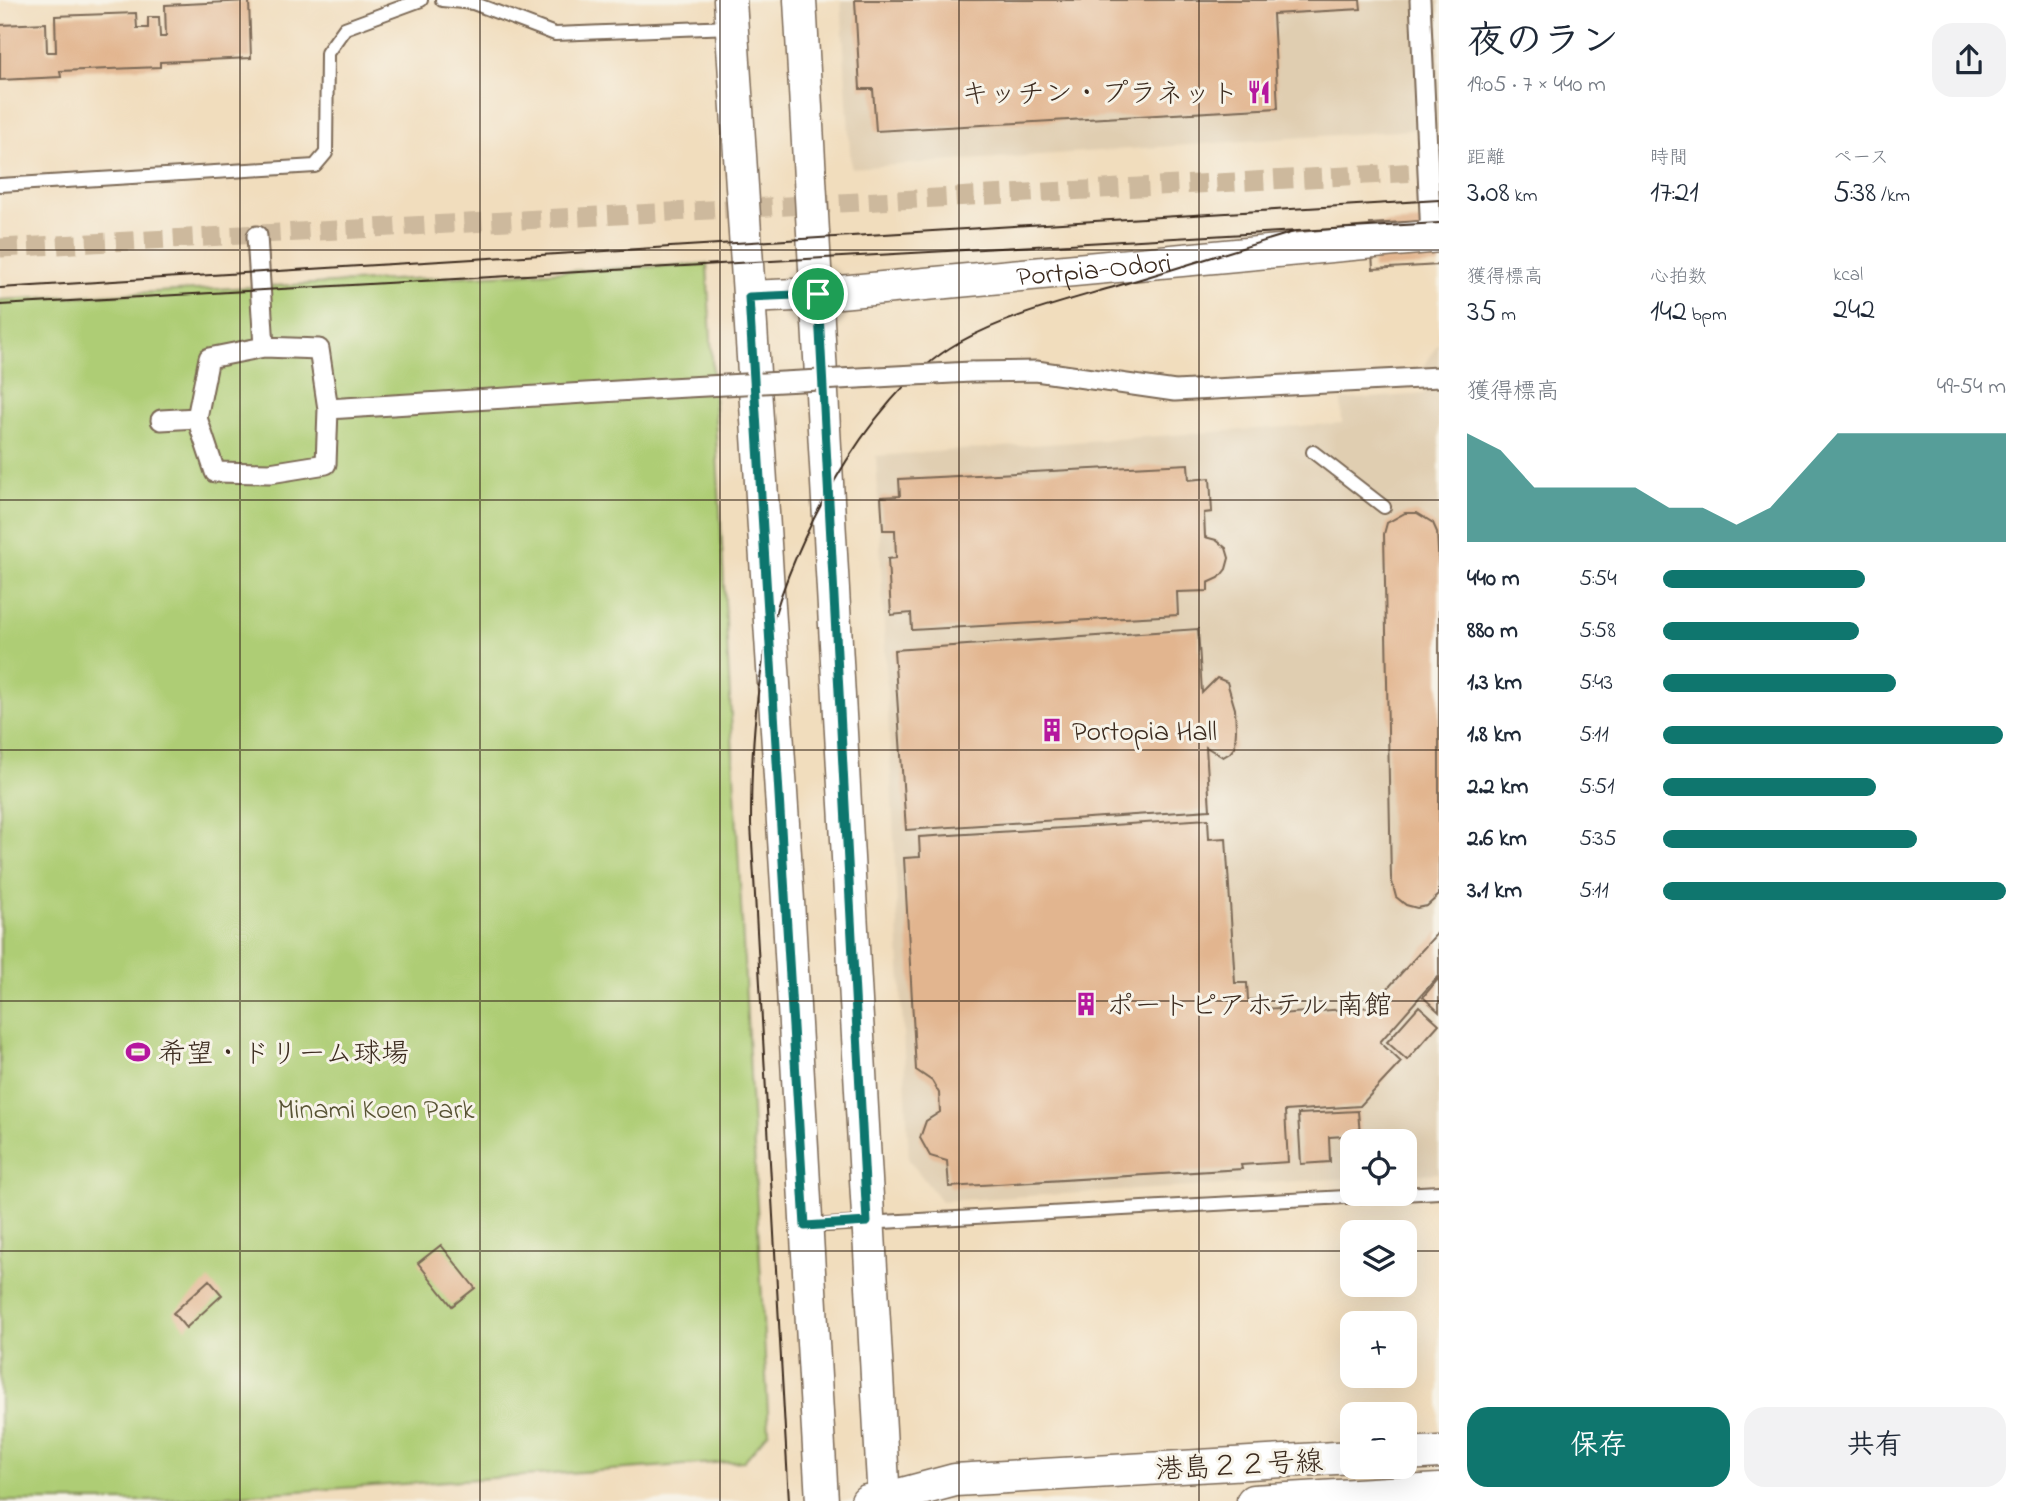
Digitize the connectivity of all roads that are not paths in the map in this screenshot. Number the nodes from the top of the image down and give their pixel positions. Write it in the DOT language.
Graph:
graph roads {
  1 [pos="421,0"];
  2 [pos="443,0"];
  3 [pos="800,0"];
  4 [pos="1420,0"];
  5 [pos="731,13"];
  6 [pos="0,186"];
  7 [pos="257,236"];
  8 [pos="1435,236"];
  9 [pos="818,294"];
  10 [pos="749,297"];
  11 [pos="264,347"];
  12 [pos="1434,378"];
  13 [pos="328,409"];
  14 [pos="197,418"];
  15 [pos="161,420"];
  16 [pos="1313,452"];
  17 [pos="1384,507"];
  18 [pos="1439,1192"];
  19 [pos="867,1222"];
  20 [pos="805,1226"];
  21 [pos="1439,1452"];
  22 [pos="1417,1453"];
  23 [pos="1340,1458"];
  24 [pos="1243,1464"];
  25 [pos="1439,1490"];
  26 [pos="822,1501"];
  27 [pos="881,1501"];
  28 [pos="1247,1501"];
  29 [pos="1254,1501"];
  1 -- 6 [label="lane"];
  2 -- 5 [label="lane"];
  3 -- 9 [label="street"];
  4 -- 8 [label="street"];
  5 -- 10 [label="street"];
  7 -- 11 [label="street"];
  8 -- 9 [label="street, Portpia-Odori"];
  9 -- 10 [label="street, Portpia-Odori"];
  9 -- 19 [label="street"];
  10 -- 20 [label="street"];
  11 -- 13 [label="street"];
  11 -- 14 [label="street"];
  12 -- 13 [label="street, bridge"];
  13 -- 14 [label="street"];
  14 -- 15 [label="street"];
  16 -- 17 [label="lane"];
  18 -- 19 [label="lane"];
  19 -- 20 [label="lane"];
  19 -- 27 [label="street"];
  20 -- 26 [label="street"];
  21 -- 22 [label="street"];
  23 -- 24 [label="street, 港島２２号線"];
  24 -- 27 [label="street, 港島２２号線"];
  24 -- 28 [label="street"];
  25 -- 29 [label="street, 港島２２号線"];
}
